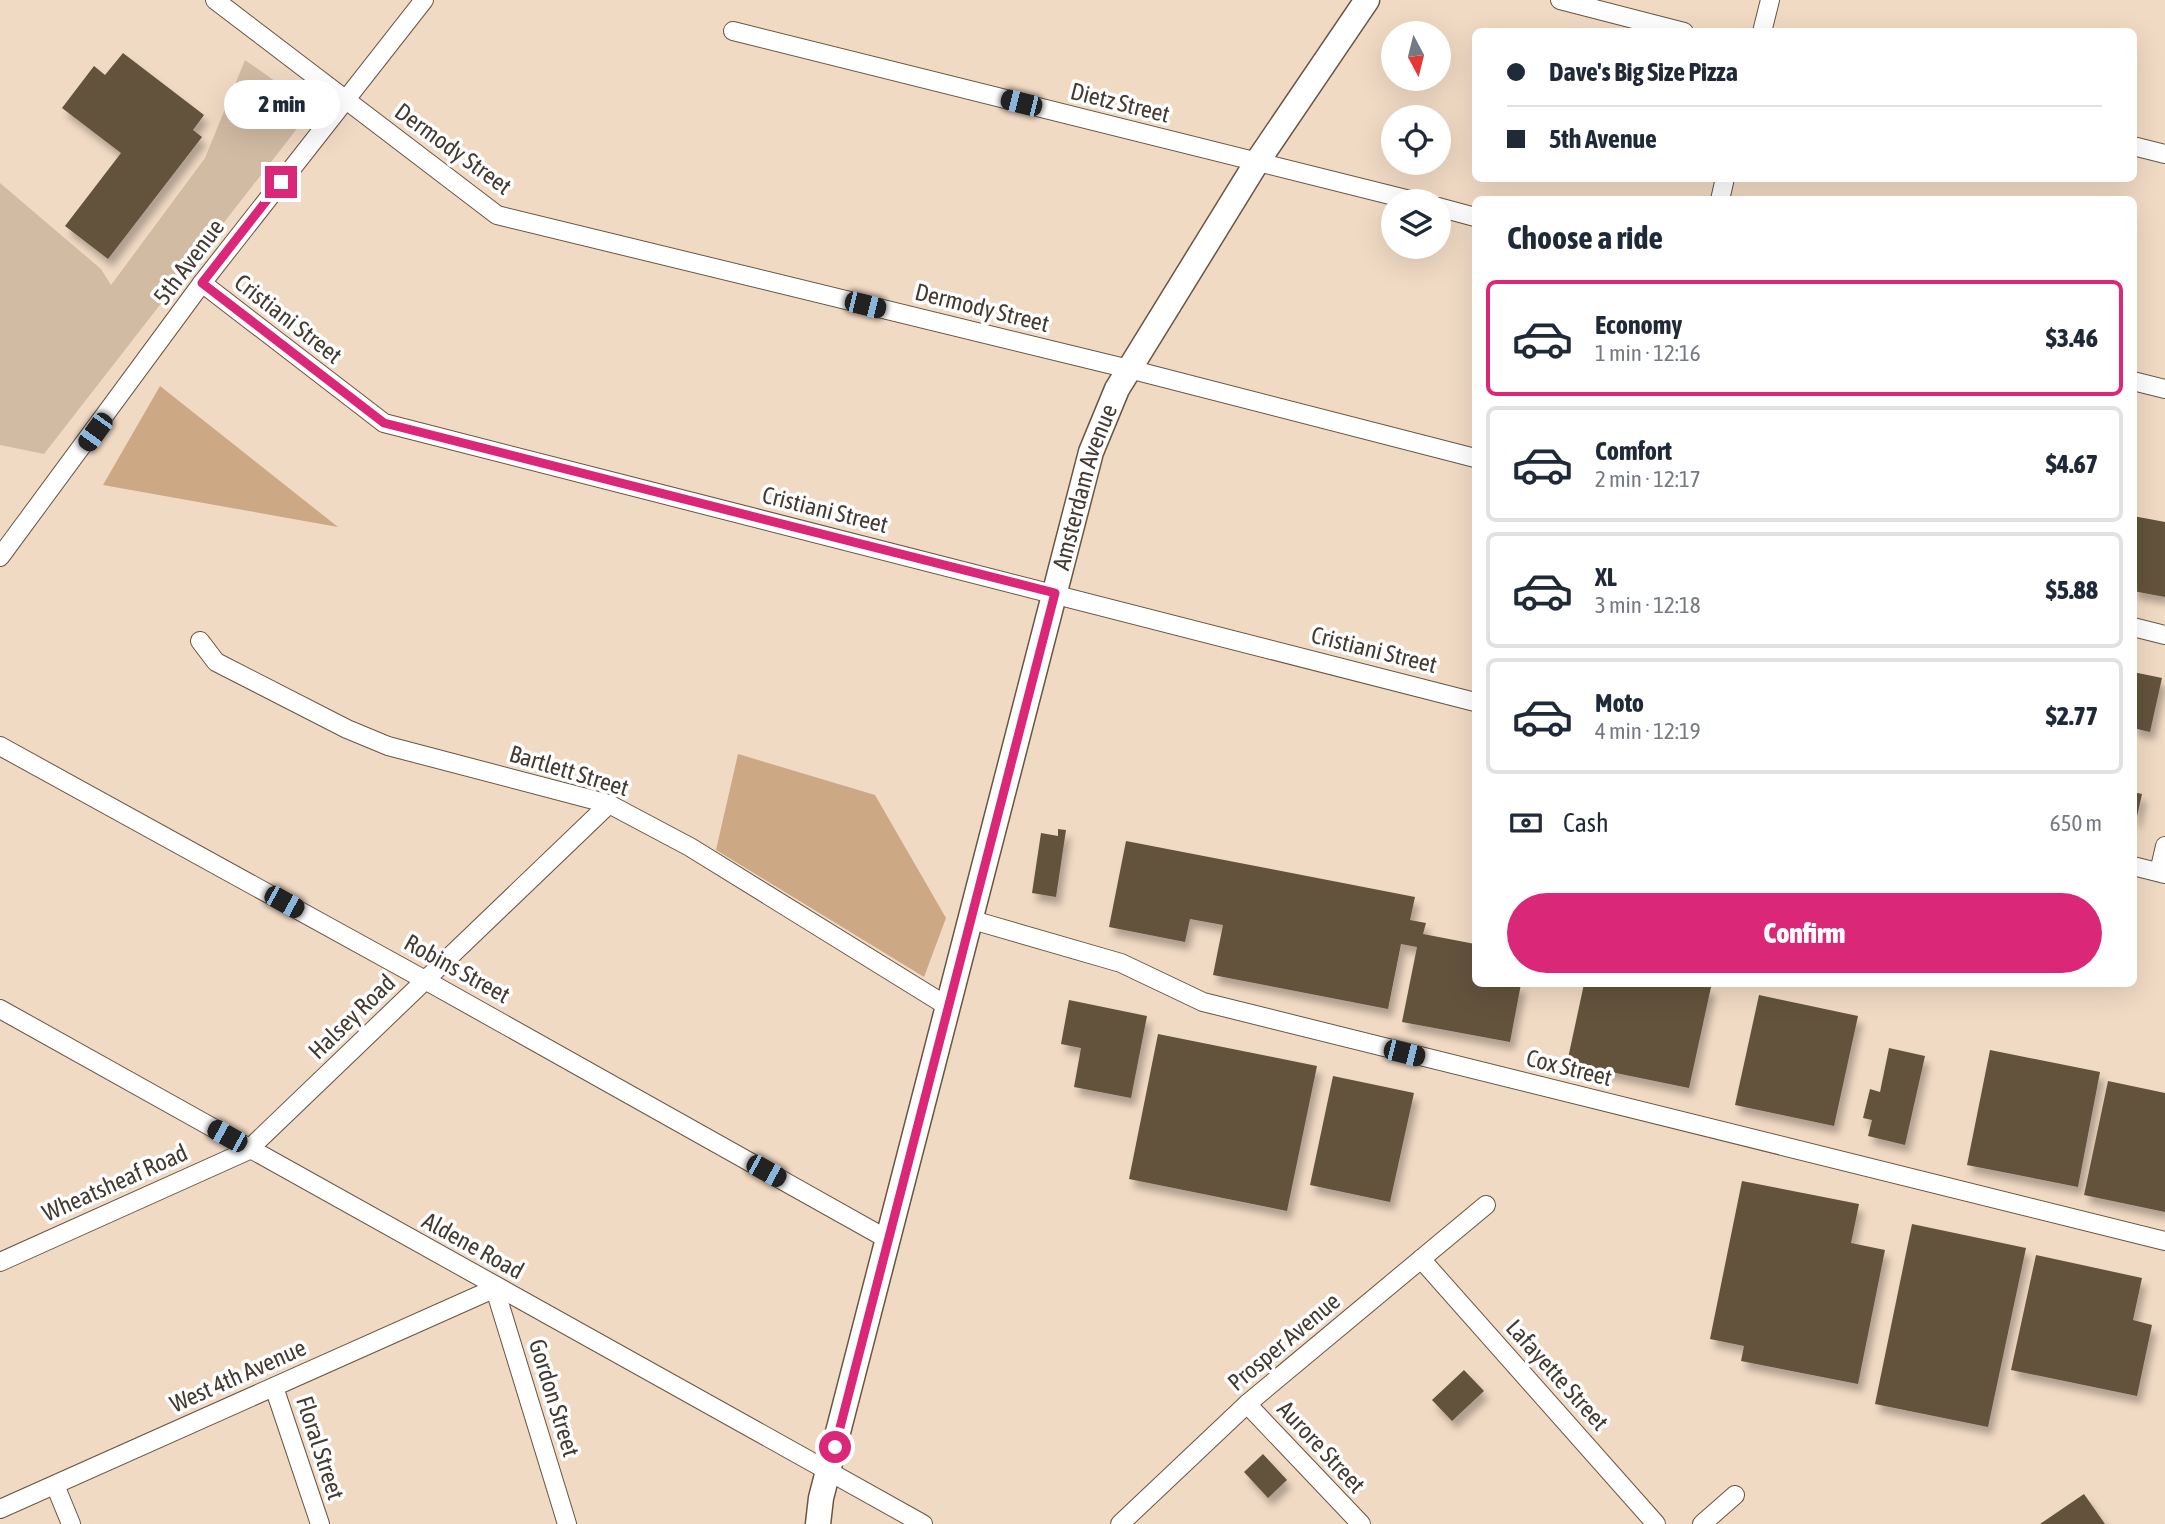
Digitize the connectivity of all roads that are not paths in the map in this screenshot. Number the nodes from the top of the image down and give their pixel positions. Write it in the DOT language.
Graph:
graph roads {
  1 [pos="215,0"];
  2 [pos="424,0"];
  3 [pos="1367,0"];
  4 [pos="1560,0"];
  5 [pos="1770,0"];
  6 [pos="1668,28"];
  7 [pos="1763,28"];
  8 [pos="733,31"];
  9 [pos="345,100"];
  10 [pos="2137,147"];
  11 [pos="2165,154"];
  12 [pos="1257,162"];
  13 [pos="1381,193"];
  14 [pos="1451,210"];
  15 [pos="1472,215"];
  16 [pos="202,283"];
  17 [pos="1129,369"];
  18 [pos="2137,382"];
  19 [pos="2165,389"];
  20 [pos="1472,457"];
  21 [pos="0,557"];
  22 [pos="1055,593"];
  23 [pos="2137,628"];
  24 [pos="2165,635"];
  25 [pos="200,641"];
  26 [pos="1472,701"];
  27 [pos="0,747"];
  28 [pos="609,804"];
  29 [pos="2165,846"];
  30 [pos="2137,867"];
  31 [pos="2162,873"];
  32 [pos="969,919"];
  33 [pos="425,980"];
  34 [pos="947,1006"];
  35 [pos="0,1009"];
  36 [pos="250,1149"];
  37 [pos="1486,1205"];
  38 [pos="887,1239"];
  39 [pos="2165,1241"];
  40 [pos="1421,1259"];
  41 [pos="0,1262"];
  42 [pos="494,1286"];
  43 [pos="274,1387"];
  44 [pos="1247,1404"];
  45 [pos="828,1473"];
  46 [pos="55,1485"];
  47 [pos="1735,1495"];
  48 [pos="0,1509"];
  49 [pos="71,1524"];
  50 [pos="320,1524"];
  51 [pos="567,1524"];
  52 [pos="818,1524"];
  53 [pos="923,1524"];
  54 [pos="1120,1524"];
  55 [pos="1361,1524"];
  56 [pos="1656,1524"];
  57 [pos="1702,1524"];
  1 -- 9 [label="street, Dermody Street"];
  2 -- 9 [label="street, 5th Avenue"];
  3 -- 12 [label="main road, Amsterdam Avenue"];
  4 -- 6 [label="street"];
  5 -- 7 [label="street"];
  8 -- 12 [label="street, Dietz Street"];
  9 -- 16 [label="street, 5th Avenue"];
  9 -- 17 [label="street, Dermody Street"];
  10 -- 11 [label="street"];
  12 -- 13 [label="street, Dietz Street"];
  12 -- 17 [label="main road, Amsterdam Avenue"];
  14 -- 15 [label="street"];
  16 -- 21 [label="street, 5th Avenue"];
  16 -- 22 [label="street, Cristiani Street"];
  17 -- 20 [label="street, Dermody Street"];
  17 -- 22 [label="main road, Amsterdam Avenue"];
  18 -- 19 [label="street"];
  22 -- 26 [label="street, Cristiani Street"];
  22 -- 32 [label="main road, Amsterdam Avenue"];
  23 -- 24 [label="street"];
  25 -- 28 [label="street, Bartlett Street"];
  27 -- 33 [label="street, Robins Street"];
  28 -- 33 [label="street, Halsey Road"];
  28 -- 34 [label="street, Bartlett Street"];
  29 -- 31 [label="street"];
  30 -- 31 [label="street"];
  32 -- 34 [label="main road, Amsterdam Avenue"];
  32 -- 39 [label="street, Cox Street"];
  33 -- 36 [label="street, Halsey Road"];
  33 -- 38 [label="street, Robins Street"];
  34 -- 38 [label="main road, Amsterdam Avenue"];
  35 -- 36 [label="street, Aldene Road"];
  36 -- 41 [label="street, Wheatsheaf Road"];
  36 -- 42 [label="street, Aldene Road"];
  37 -- 40 [label="street, Prosper Avenue"];
  38 -- 45 [label="main road, Amsterdam Avenue"];
  40 -- 44 [label="street, Prosper Avenue"];
  40 -- 56 [label="street, Lafayette Street"];
  42 -- 43 [label="street, West 4th Avenue"];
  42 -- 45 [label="street, Aldene Road"];
  42 -- 51 [label="street, Gordon Street"];
  43 -- 46 [label="street, West 4th Avenue"];
  43 -- 50 [label="street, Floral Street"];
  44 -- 54 [label="street, Prosper Avenue"];
  44 -- 55 [label="street, Aurore Street"];
  45 -- 52 [label="main road, Amsterdam Avenue"];
  45 -- 53 [label="street, Aldene Road"];
  46 -- 48 [label="street, West 4th Avenue"];
  46 -- 49 [label="street"];
  47 -- 57 [label="street"];
}
